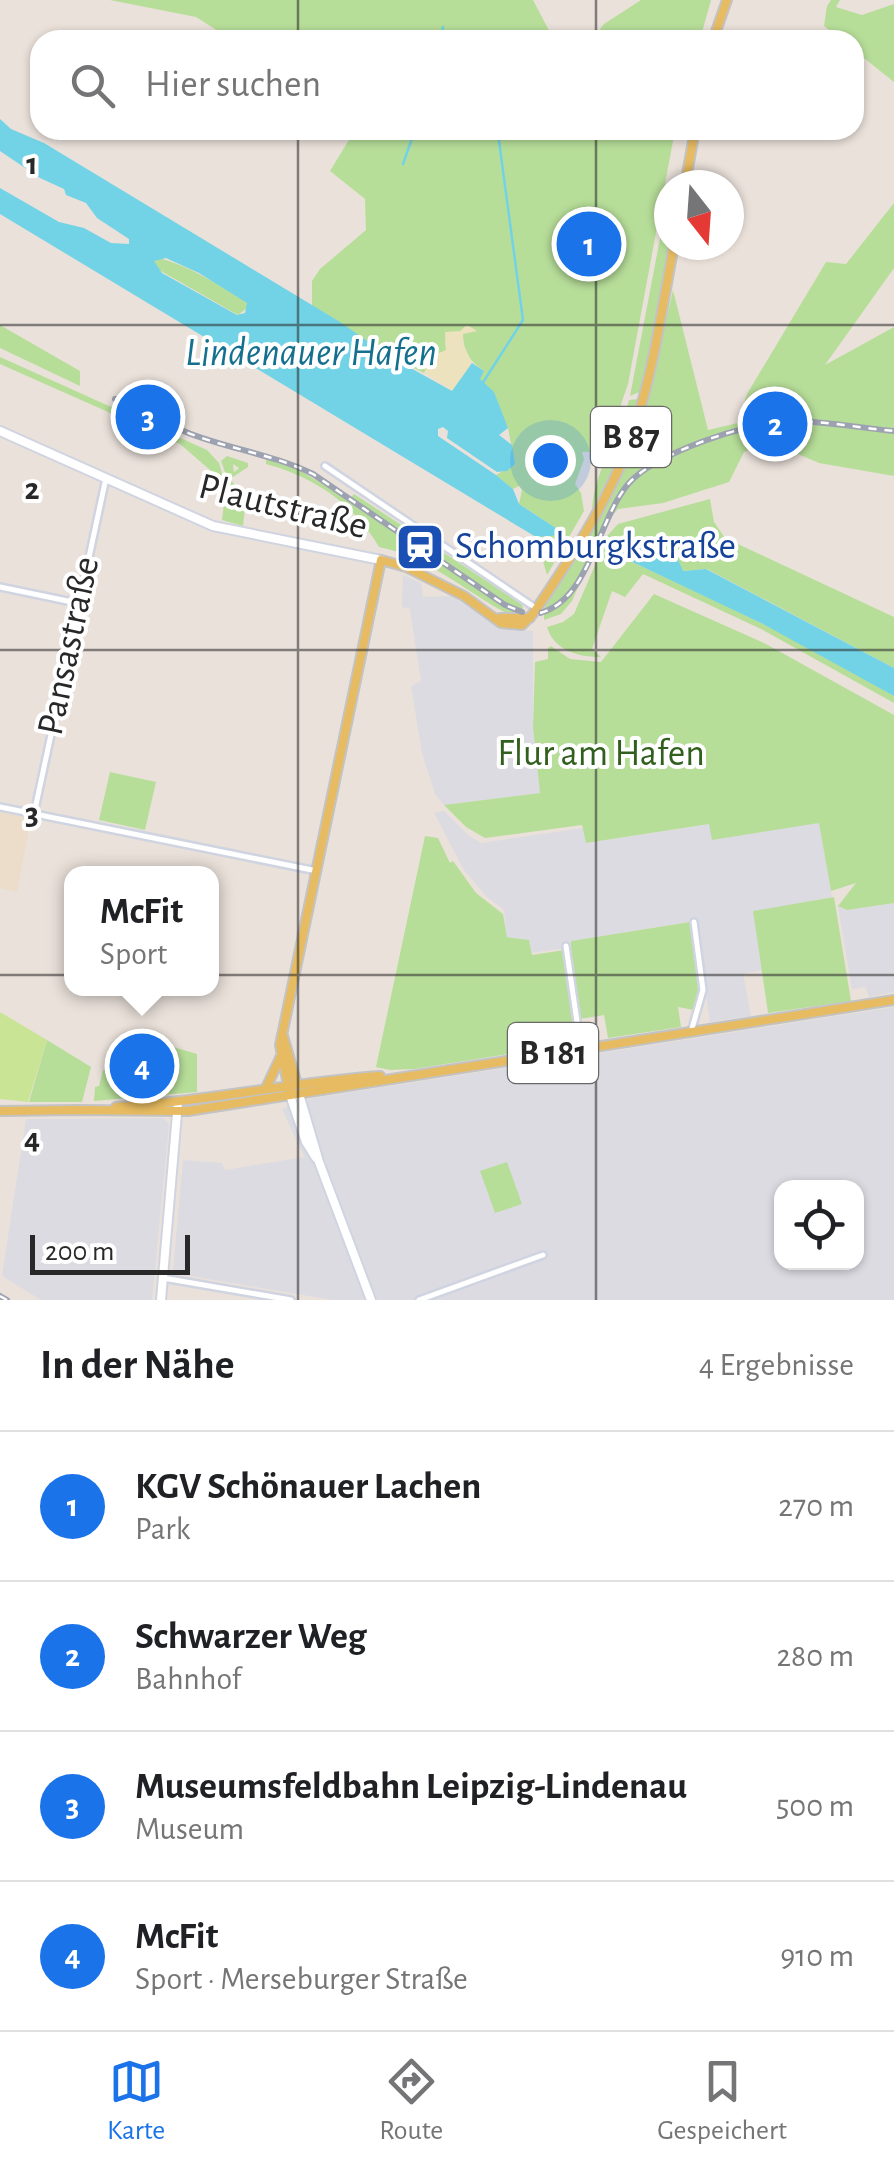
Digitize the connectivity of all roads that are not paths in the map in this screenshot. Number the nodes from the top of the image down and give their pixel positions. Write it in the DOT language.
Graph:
graph roads {
  1 [pos="727,0"];
  2 [pos="716,30"];
  3 [pos="693,140"];
  4 [pos="688,170"];
  5 [pos="671,260"];
  6 [pos="0,430"];
  7 [pos="325,466"];
  8 [pos="106,478"];
  9 [pos="380,560"];
  10 [pos="0,587"];
  11 [pos="78,603"];
  12 [pos="533,613"];
  13 [pos="0,807"];
  14 [pos="34,814"];
  15 [pos="317,871"];
  16 [pos="694,922"];
  17 [pos="566,946"];
  18 [pos="894,1000"];
  19 [pos="691,1032"];
  20 [pos="283,1036"];
  21 [pos="582,1049"];
  22 [pos="281,1056"];
  23 [pos="414,1075"];
  24 [pos="292,1084"];
  25 [pos="266,1088"];
  26 [pos="294,1094"];
  27 [pos="178,1106"];
  28 [pos="0,1110"];
  29 [pos="543,1256"];
  30 [pos="163,1278"];
  31 [pos="161,1300"];
  32 [pos="291,1300"];
  33 [pos="371,1300"];
  34 [pos="419,1300"];
  1 -- 2 [label="main road"];
  3 -- 4 [label="main road"];
  5 -- 12 [label="main road, B 87"];
  6 -- 8 [label="main road, Plautstraße"];
  7 -- 12 [label="street, Plautstraße"];
  8 -- 9 [label="main road, Plautstraße"];
  8 -- 11 [label="street, Pansastraße"];
  9 -- 12 [label="main road, Plautstraße"];
  9 -- 15 [label="main road"];
  10 -- 11 [label="street"];
  11 -- 14 [label="street, Pansastraße"];
  13 -- 14 [label="street"];
  14 -- 15 [label="street"];
  15 -- 20 [label="main road"];
  16 -- 19 [label="street"];
  17 -- 21 [label="street"];
  18 -- 19 [label="main road, B 181"];
  19 -- 21 [label="main road, B 181"];
  20 -- 22 [label="main road"];
  20 -- 24 [label="main road"];
  21 -- 23 [label="main road, B 181"];
  22 -- 24 [label="main road"];
  22 -- 25 [label="main road"];
  23 -- 24 [label="main road, B 181"];
  23 -- 26 [label="main road, B 181"];
  24 -- 25 [label="main road, B 181"];
  24 -- 26 [label="main road"];
  25 -- 27 [label="main road"];
  26 -- 27 [label="main road"];
  26 -- 33 [label="main road"];
  27 -- 28 [label="main road"];
  27 -- 30 [label="main road"];
  29 -- 34 [label="street"];
  30 -- 31 [label="main road"];
  30 -- 32 [label="street"];
}
